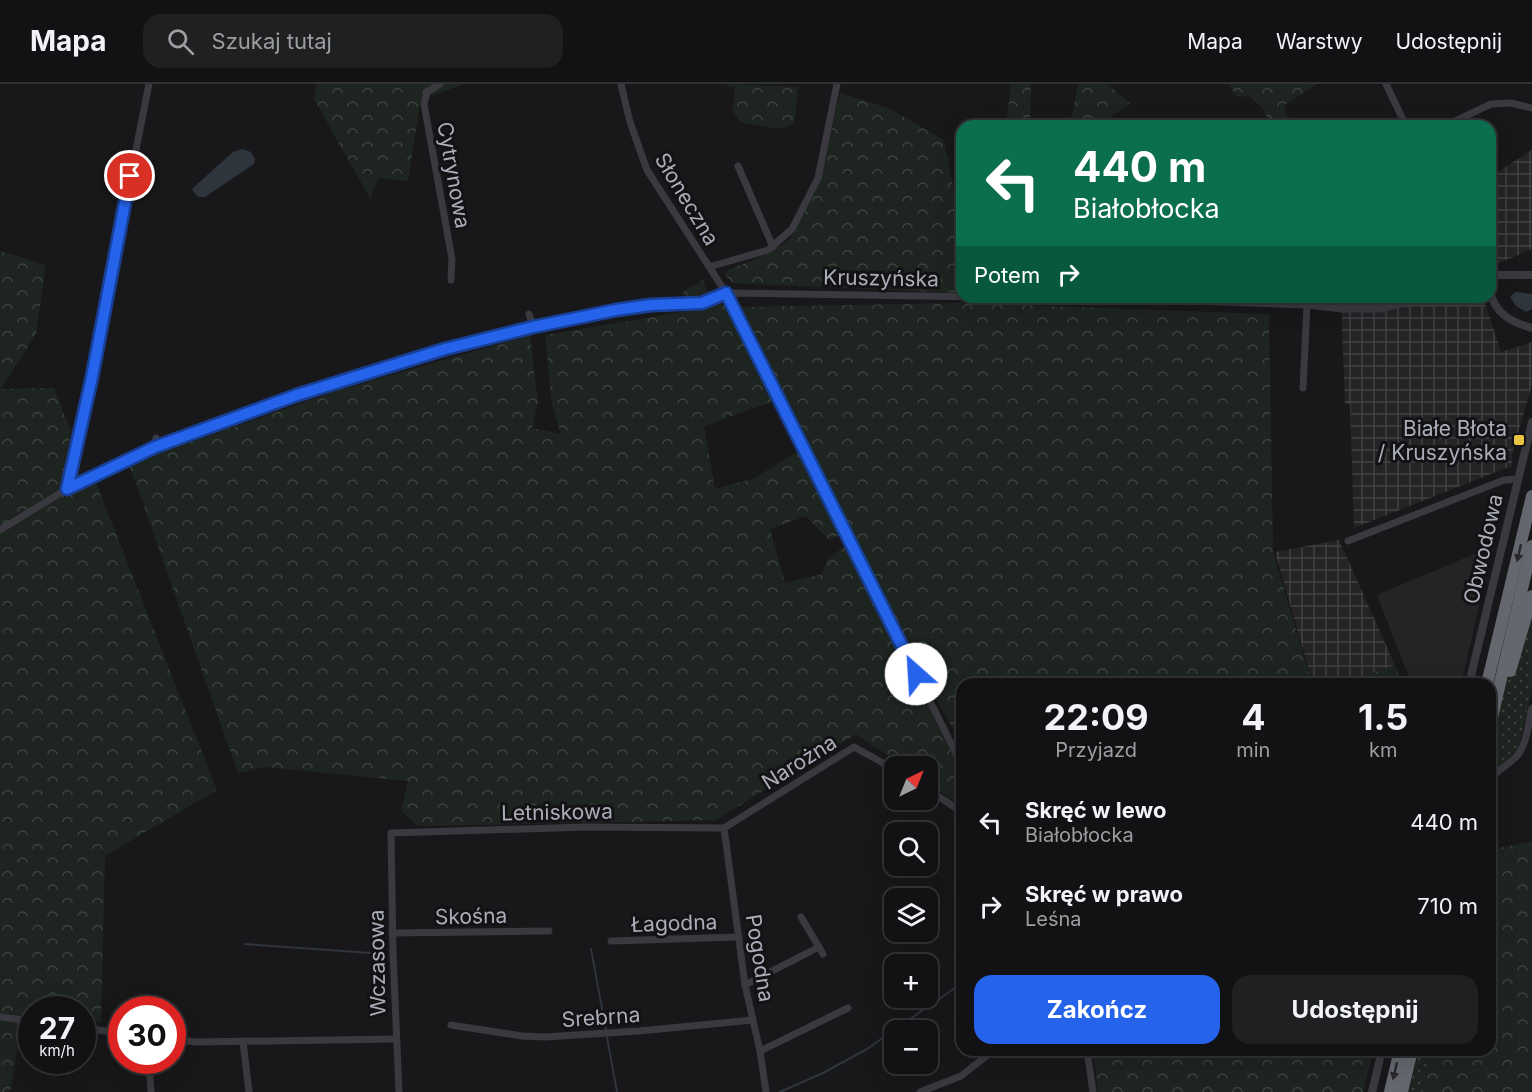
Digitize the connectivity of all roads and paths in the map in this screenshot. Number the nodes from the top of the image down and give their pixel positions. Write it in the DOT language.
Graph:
graph roads {
  1 [pos="149,84"];
  2 [pos="440,84"];
  3 [pos="621,84"];
  4 [pos="837,84"];
  5 [pos="1386,84"];
  6 [pos="1532,108"];
  7 [pos="1403,120"];
  8 [pos="1458,120"];
  9 [pos="738,166"];
  10 [pos="772,247"];
  11 [pos="709,267"];
  12 [pos="1496,274"];
  13 [pos="1532,275"];
  14 [pos="451,280"];
  15 [pos="726,293"];
  16 [pos="956,296"];
  17 [pos="1285,303"];
  18 [pos="1344,303"];
  19 [pos="1404,303"];
  20 [pos="1494,303"];
  21 [pos="1307,305"];
  22 [pos="1343,309"];
  23 [pos="529,314"];
  24 [pos="533,327"];
  25 [pos="1532,328"];
  26 [pos="343,370"];
  27 [pos="346,379"];
  28 [pos="1303,387"];
  29 [pos="244,404"];
  30 [pos="242,415"];
  31 [pos="1532,422"];
  32 [pos="156,438"];
  33 [pos="155,447"];
  34 [pos="1518,479"];
  35 [pos="67,489"];
  36 [pos="1532,496"];
  37 [pos="2,527"];
  38 [pos="1348,541"];
  39 [pos="1532,546"];
  40 [pos="1532,596"];
  41 [pos="1470,678"];
  42 [pos="1488,678"];
  43 [pos="1496,699"];
  44 [pos="1496,707"];
  45 [pos="1532,708"];
  46 [pos="956,753"];
  47 [pos="884,763"];
  48 [pos="1496,773"];
  49 [pos="938,796"];
  50 [pos="956,808"];
  51 [pos="724,828"];
  52 [pos="391,833"];
  53 [pos="801,917"];
  54 [pos="549,931"];
  55 [pos="392,933"];
  56 [pos="739,937"];
  57 [pos="610,941"];
  58 [pos="819,947"];
  59 [pos="823,954"];
  60 [pos="745,985"];
  61 [pos="848,1008"];
  62 [pos="0,1017"];
  63 [pos="18,1019"];
  64 [pos="753,1020"];
  65 [pos="451,1025"];
  66 [pos="395,1039"];
  67 [pos="186,1041"];
  68 [pos="243,1042"];
  69 [pos="760,1051"];
  70 [pos="986,1056"];
  71 [pos="1088,1056"];
  72 [pos="1381,1056"];
  73 [pos="1399,1056"];
  74 [pos="1411,1056"];
  75 [pos="150,1074"];
  76 [pos="151,1092"];
  77 [pos="249,1092"];
  78 [pos="399,1092"];
  79 [pos="766,1092"];
  80 [pos="920,1092"];
  81 [pos="1093,1092"];
  82 [pos="1372,1092"];
  83 [pos="1390,1092"];
  84 [pos="1402,1092"];
  1 -- 35 [label="street"];
  2 -- 14 [label="street, Cytrynowa"];
  3 -- 11 [label="street, Słoneczna"];
  4 -- 10 [label="street"];
  5 -- 7 [label="street"];
  6 -- 8 [label="street"];
  9 -- 10 [label="street"];
  10 -- 11 [label="street"];
  11 -- 15 [label="street, Słoneczna"];
  12 -- 13 [label="street"];
  15 -- 16 [label="street, Kruszyńska"];
  15 -- 24 [label="street"];
  15 -- 46 [label="street, Słoneczna"];
  17 -- 21 [label="street, Kruszyńska"];
  18 -- 22 [label="street"];
  19 -- 22 [label="street, Kruszyńska"];
  20 -- 25 [label="street"];
  21 -- 22 [label="street, Kruszyńska"];
  21 -- 28 [label="street"];
  23 -- 24 [label="street"];
  24 -- 27 [label="street"];
  26 -- 27 [label="street"];
  27 -- 30 [label="street"];
  29 -- 30 [label="street"];
  30 -- 33 [label="street"];
  31 -- 34 [label="street, Obwodowa"];
  32 -- 33 [label="street"];
  33 -- 35 [label="street"];
  34 -- 38 [label="street"];
  34 -- 41 [label="street, Obwodowa"];
  35 -- 37 [label="street"];
  36 -- 42 [label="highway, one-way"];
  39 -- 43 [label="highway"];
  40 -- 44 [label="highway"];
  45 -- 48 [label="street"];
  47 -- 51 [label="street, Narożna"];
  49 -- 50 [label="street"];
  51 -- 52 [label="street, Letniskowa"];
  51 -- 56 [label="street, Pogodna"];
  52 -- 55 [label="street, Wczasowa"];
  53 -- 58 [label="street"];
  54 -- 55 [label="street, Skośna"];
  55 -- 66 [label="street, Wczasowa"];
  56 -- 57 [label="street, Łagodna"];
  56 -- 60 [label="street, Pogodna"];
  58 -- 59 [label="street"];
  58 -- 60 [label="street"];
  60 -- 64 [label="street, Pogodna"];
  61 -- 69 [label="street"];
  62 -- 63 [label="street"];
  64 -- 65 [label="street, Srebrna"];
  64 -- 69 [label="street, Pogodna"];
  66 -- 68 [label="street"];
  66 -- 78 [label="street, Wczasowa"];
  67 -- 68 [label="street"];
  68 -- 77 [label="street"];
  69 -- 79 [label="street, Pogodna"];
  70 -- 80 [label="street"];
  71 -- 81 [label="street"];
  72 -- 82 [label="street"];
  73 -- 83 [label="highway, one-way"];
  74 -- 84 [label="highway"];
  75 -- 76 [label="street"];
}
